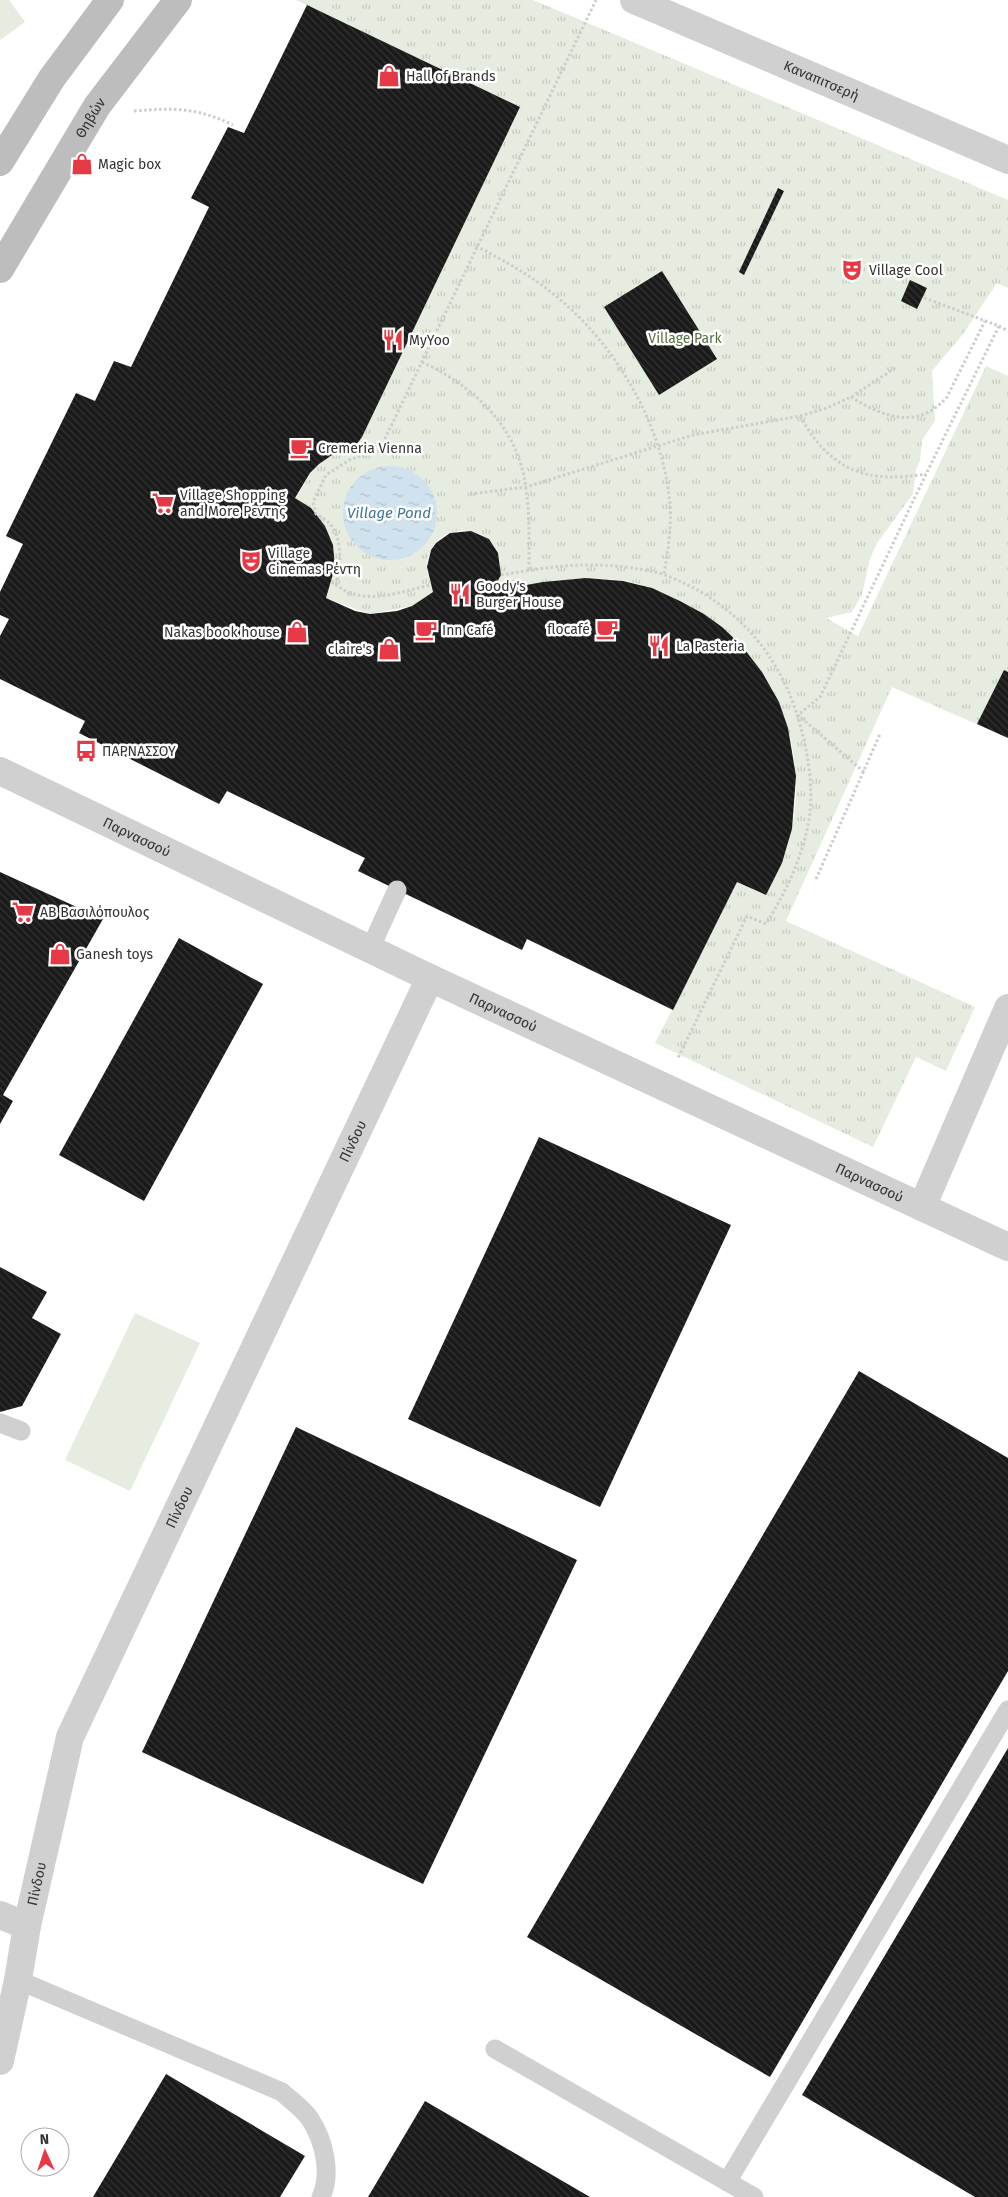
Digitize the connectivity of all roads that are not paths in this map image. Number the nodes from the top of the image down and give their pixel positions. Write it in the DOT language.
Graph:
graph roads {
  1 [pos="110,0"];
  2 [pos="178,0"];
  3 [pos="634,0"];
  4 [pos="1008,160"];
  5 [pos="0,162"];
  6 [pos="0,269"];
  7 [pos="0,771"];
  8 [pos="398,890"];
  9 [pos="370,949"];
  10 [pos="430,978"];
  11 [pos="1008,1008"];
  12 [pos="922,1207"];
  13 [pos="1008,1247"];
  14 [pos="0,1423"];
  15 [pos="21,1431"];
  16 [pos="1008,1710"];
  17 [pos="0,1915"];
  18 [pos="28,1926"];
  19 [pos="18,1980"];
  20 [pos="495,2049"];
  21 [pos="0,2061"];
  22 [pos="727,2182"];
  23 [pos="321,2197"];
  24 [pos="754,2197"];
  1 -- 5 [label="main road"];
  2 -- 6 [label="main road, Θηβών"];
  3 -- 4 [label="street, Καναπιτσερή"];
  7 -- 9 [label="street, Παρνασσού"];
  8 -- 9 [label="lane"];
  9 -- 10 [label="street, Παρνασσού"];
  10 -- 12 [label="street, Παρνασσού"];
  10 -- 18 [label="street, Πίνδου"];
  11 -- 12 [label="street"];
  12 -- 13 [label="street, Παρνασσού"];
  14 -- 15 [label="lane"];
  16 -- 22 [label="lane"];
  17 -- 18 [label="street"];
  18 -- 19 [label="street, Πίνδου"];
  19 -- 21 [label="street, Πίνδου"];
  19 -- 23 [label="lane"];
  20 -- 22 [label="lane"];
  22 -- 24 [label="lane"];
}
